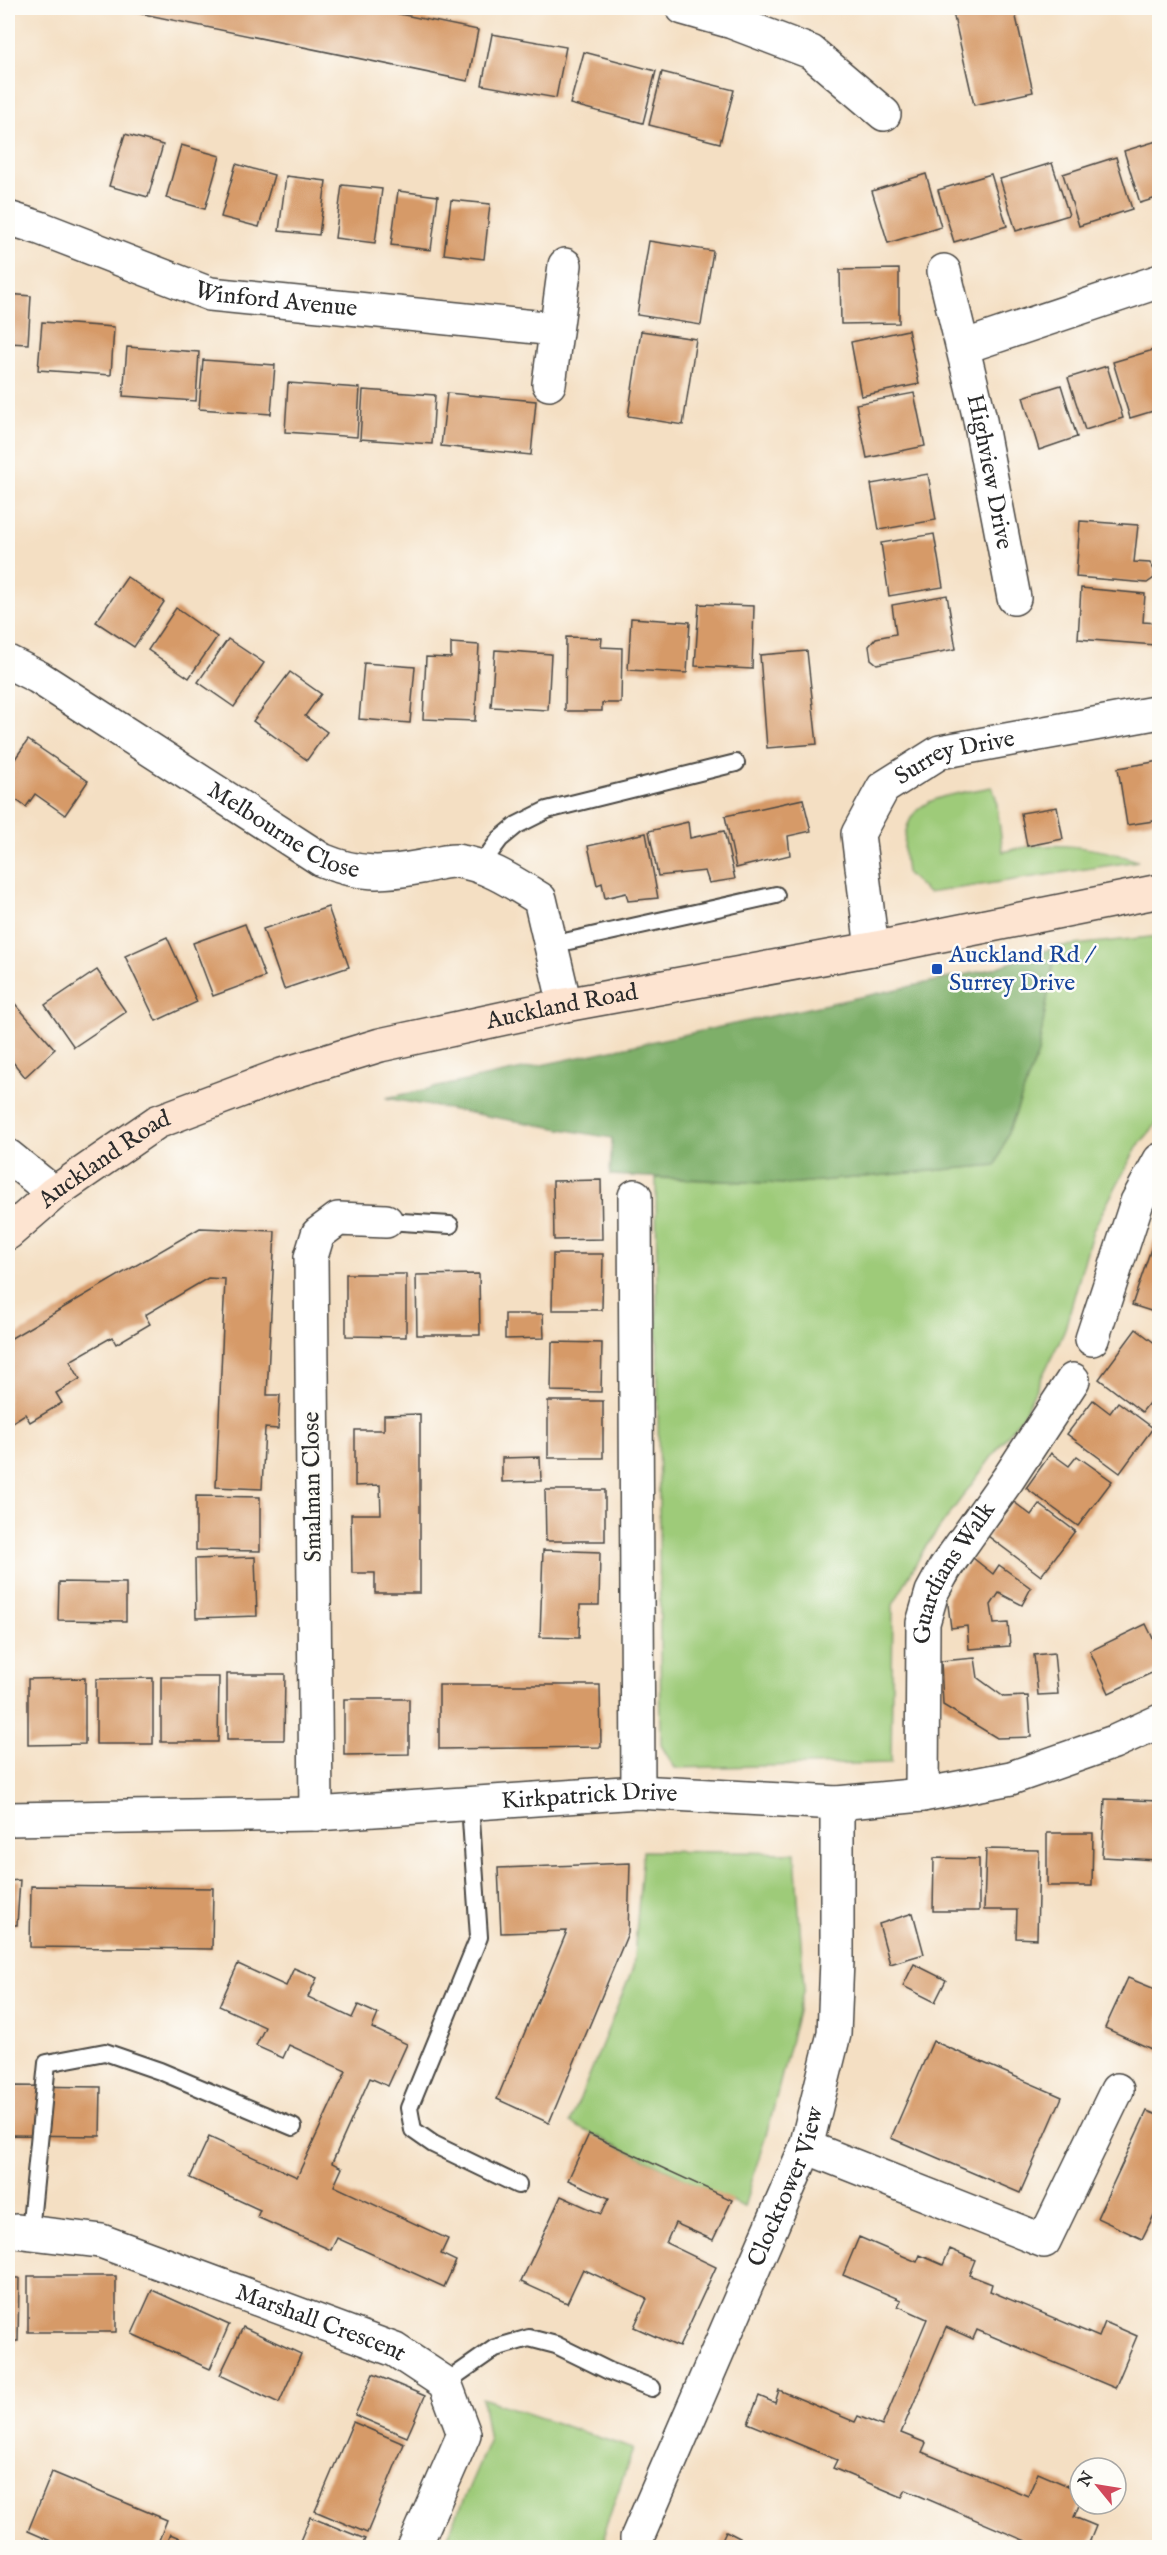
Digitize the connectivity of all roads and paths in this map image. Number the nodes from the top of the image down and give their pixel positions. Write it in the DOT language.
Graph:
graph roads {
  1 [pos="683,8"];
  2 [pos="733,15"];
  3 [pos="884,114"];
  4 [pos="8,218"];
  5 [pos="565,265"];
  6 [pos="944,271"];
  7 [pos="1160,281"];
  8 [pos="555,328"];
  9 [pos="963,346"];
  10 [pos="549,384"];
  11 [pos="1014,598"];
  12 [pos="8,662"];
  13 [pos="1160,712"];
  14 [pos="736,763"];
  15 [pos="480,866"];
  16 [pos="1160,891"];
  17 [pos="776,895"];
  18 [pos="551,945"];
  19 [pos="872,949"];
  20 [pos="566,1005"];
  21 [pos="8,1156"];
  22 [pos="1160,1160"];
  23 [pos="54,1193"];
  24 [pos="635,1196"];
  25 [pos="386,1221"];
  26 [pos="450,1225"];
  27 [pos="8,1233"];
  28 [pos="1092,1339"];
  29 [pos="1073,1380"];
  30 [pos="1160,1721"];
  31 [pos="638,1792"];
  32 [pos="922,1795"];
  33 [pos="837,1803"];
  34 [pos="470,1805"];
  35 [pos="316,1814"];
  36 [pos="8,1819"];
  37 [pos="1117,2090"];
  38 [pos="293,2127"];
  39 [pos="807,2147"];
  40 [pos="518,2185"];
  41 [pos="23,2232"];
  42 [pos="446,2383"];
  43 [pos="652,2388"];
  44 [pos="414,2547"];
  45 [pos="638,2547"];
  1 -- 2 [label="street"];
  2 -- 3 [label="street"];
  4 -- 8 [label="street, Winford Avenue"];
  5 -- 8 [label="street"];
  6 -- 9 [label="street, Highview Drive"];
  7 -- 9 [label="street"];
  8 -- 10 [label="street"];
  9 -- 11 [label="street, Highview Drive"];
  12 -- 15 [label="street, Melbourne Close"];
  13 -- 19 [label="street, Surrey Drive"];
  14 -- 15 [label="lane"];
  15 -- 18 [label="street, Melbourne Close"];
  16 -- 19 [label="street, Auckland Road"];
  17 -- 18 [label="lane"];
  18 -- 20 [label="street, Melbourne Close"];
  19 -- 20 [label="street, Auckland Road"];
  20 -- 23 [label="street, Auckland Road"];
  21 -- 23 [label="street"];
  22 -- 28 [label="street"];
  23 -- 27 [label="street, Auckland Road"];
  24 -- 31 [label="street"];
  25 -- 26 [label="lane"];
  25 -- 35 [label="street, Smalman Close"];
  29 -- 32 [label="street, Guardians Walk"];
  30 -- 32 [label="street, Kirkpatrick Drive"];
  31 -- 33 [label="street, Kirkpatrick Drive"];
  31 -- 34 [label="street, Kirkpatrick Drive"];
  32 -- 33 [label="street, Kirkpatrick Drive"];
  33 -- 39 [label="street, Clocktower View"];
  34 -- 35 [label="street, Kirkpatrick Drive"];
  34 -- 40 [label="lane"];
  35 -- 36 [label="street, Kirkpatrick Drive"];
  37 -- 39 [label="street"];
  38 -- 41 [label="lane"];
  39 -- 45 [label="street, Clocktower View"];
  41 -- 42 [label="street, Marshall Crescent"];
  42 -- 43 [label="lane"];
  42 -- 44 [label="street"];
}
